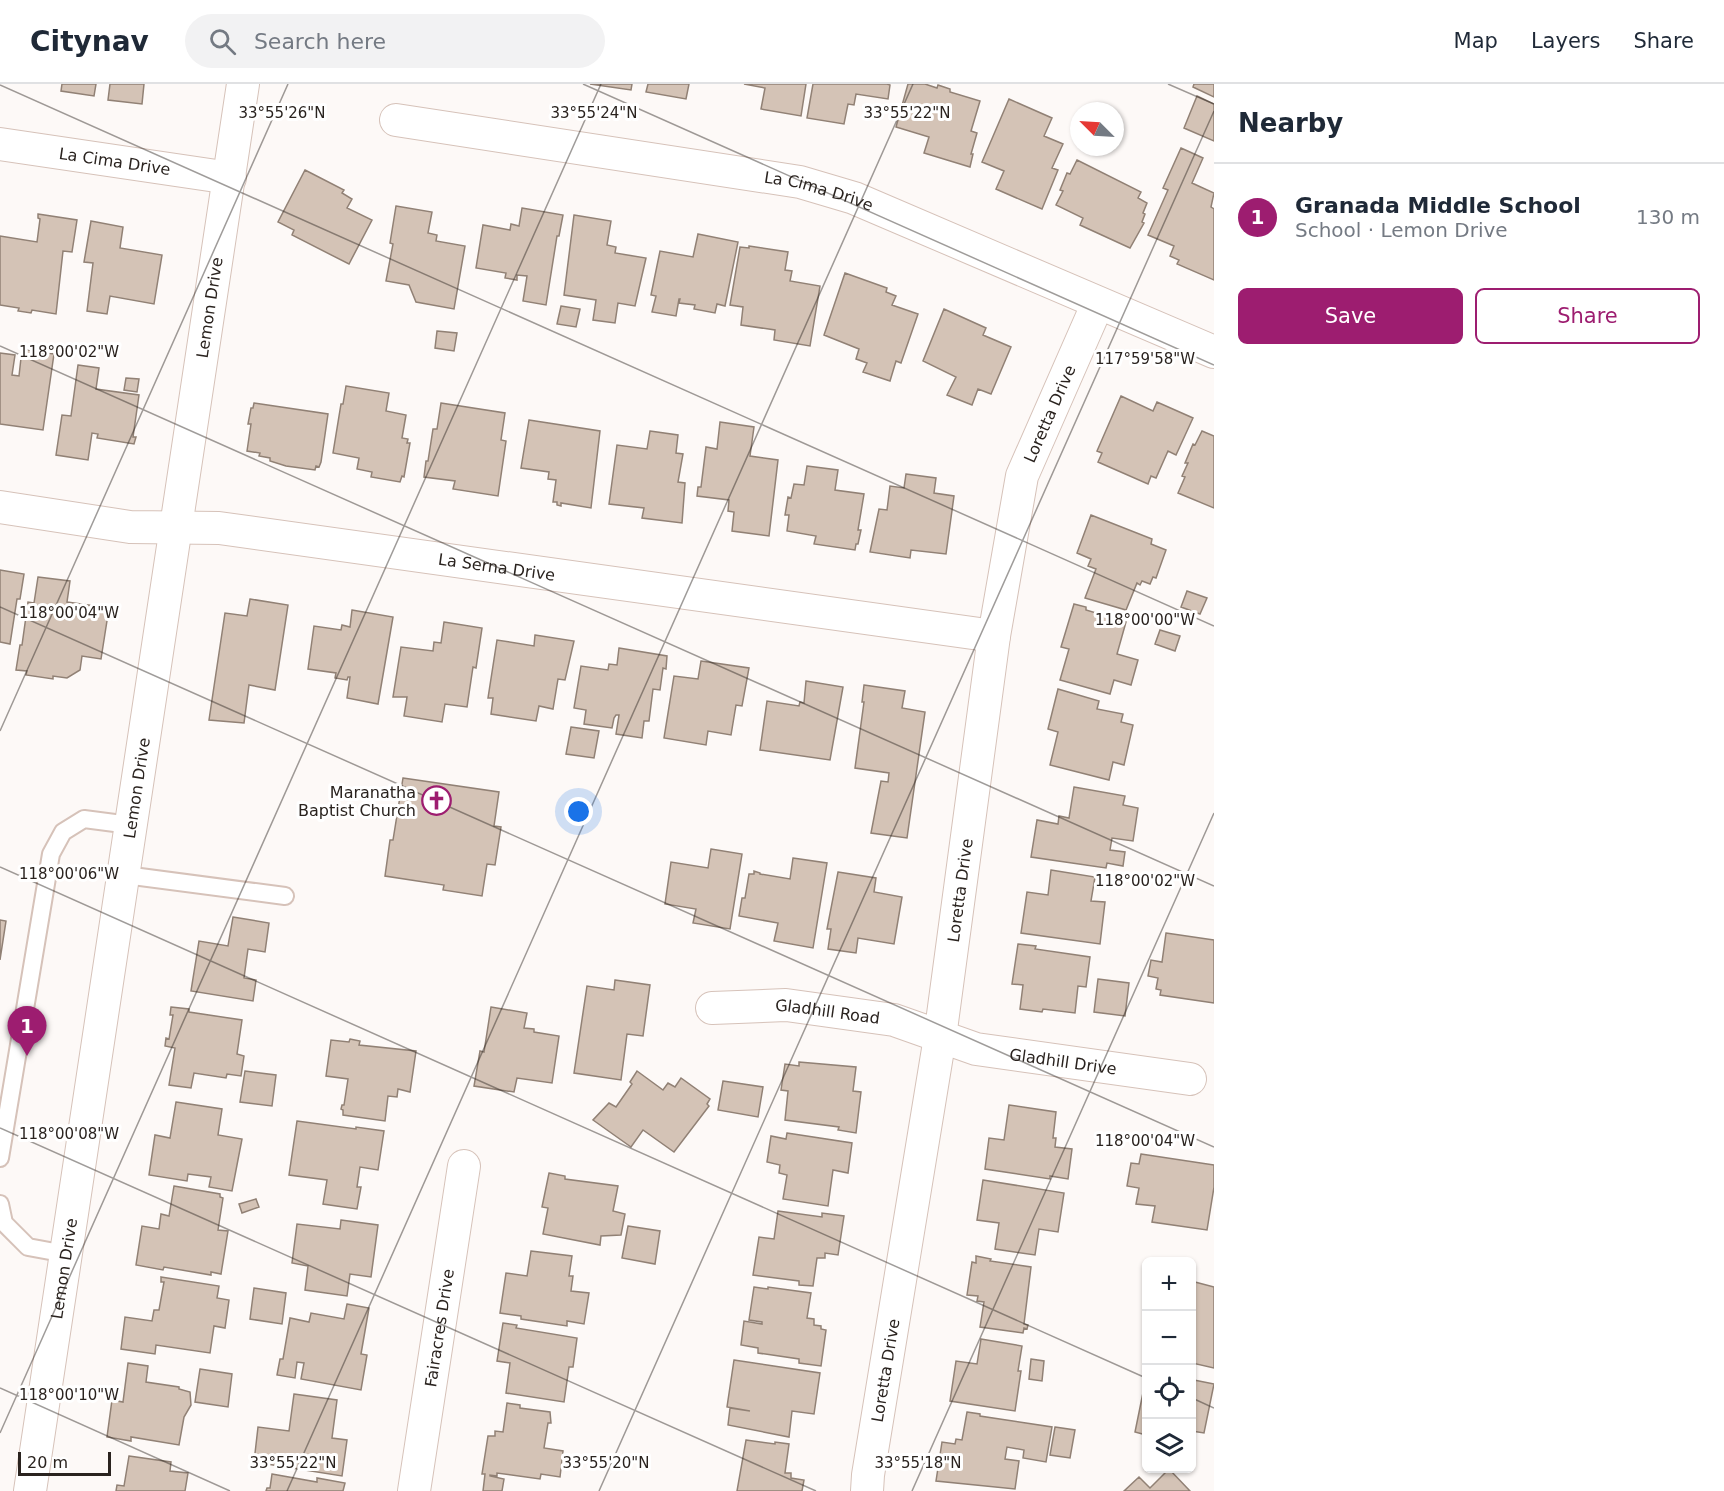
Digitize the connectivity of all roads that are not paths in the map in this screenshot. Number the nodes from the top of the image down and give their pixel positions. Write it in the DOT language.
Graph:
graph roads {
  1 [pos="243,84"];
  2 [pos="396,120"];
  3 [pos="0,144"];
  4 [pos="230,178"];
  5 [pos="1098,303"];
  6 [pos="1214,352"];
  7 [pos="0,507"];
  8 [pos="176,527"];
  9 [pos="994,636"];
  10 [pos="130,825"];
  11 [pos="125,875"];
  12 [pos="285,896"];
  13 [pos="712,1008"];
  14 [pos="940,1037"];
  15 [pos="1190,1079"];
  16 [pos="0,1158"];
  17 [pos="464,1166"];
  18 [pos="0,1204"];
  19 [pos="66,1254"];
  20 [pos="30,1491"];
  21 [pos="414,1491"];
  22 [pos="867,1491"];
  1 -- 4 [label="street, Lemon Drive"];
  2 -- 5 [label="street, La Cima Drive"];
  3 -- 4 [label="street, La Cima Drive"];
  4 -- 8 [label="street, Lemon Drive"];
  5 -- 6 [label="street, La Cima Drive"];
  5 -- 9 [label="street, Loretta Drive"];
  7 -- 8 [label="street, La Serna Drive"];
  8 -- 9 [label="street, La Serna Drive"];
  8 -- 10 [label="street, Lemon Drive"];
  9 -- 14 [label="street, Loretta Drive"];
  10 -- 11 [label="street, Lemon Drive"];
  10 -- 16 [label="lane"];
  11 -- 12 [label="lane"];
  11 -- 19 [label="street, Lemon Drive"];
  13 -- 14 [label="street, Gladhill Road"];
  14 -- 15 [label="street, Gladhill Drive"];
  14 -- 22 [label="street, Loretta Drive"];
  17 -- 21 [label="street, Fairacres Drive"];
  18 -- 19 [label="lane"];
  19 -- 20 [label="street, Lemon Drive"];
}
